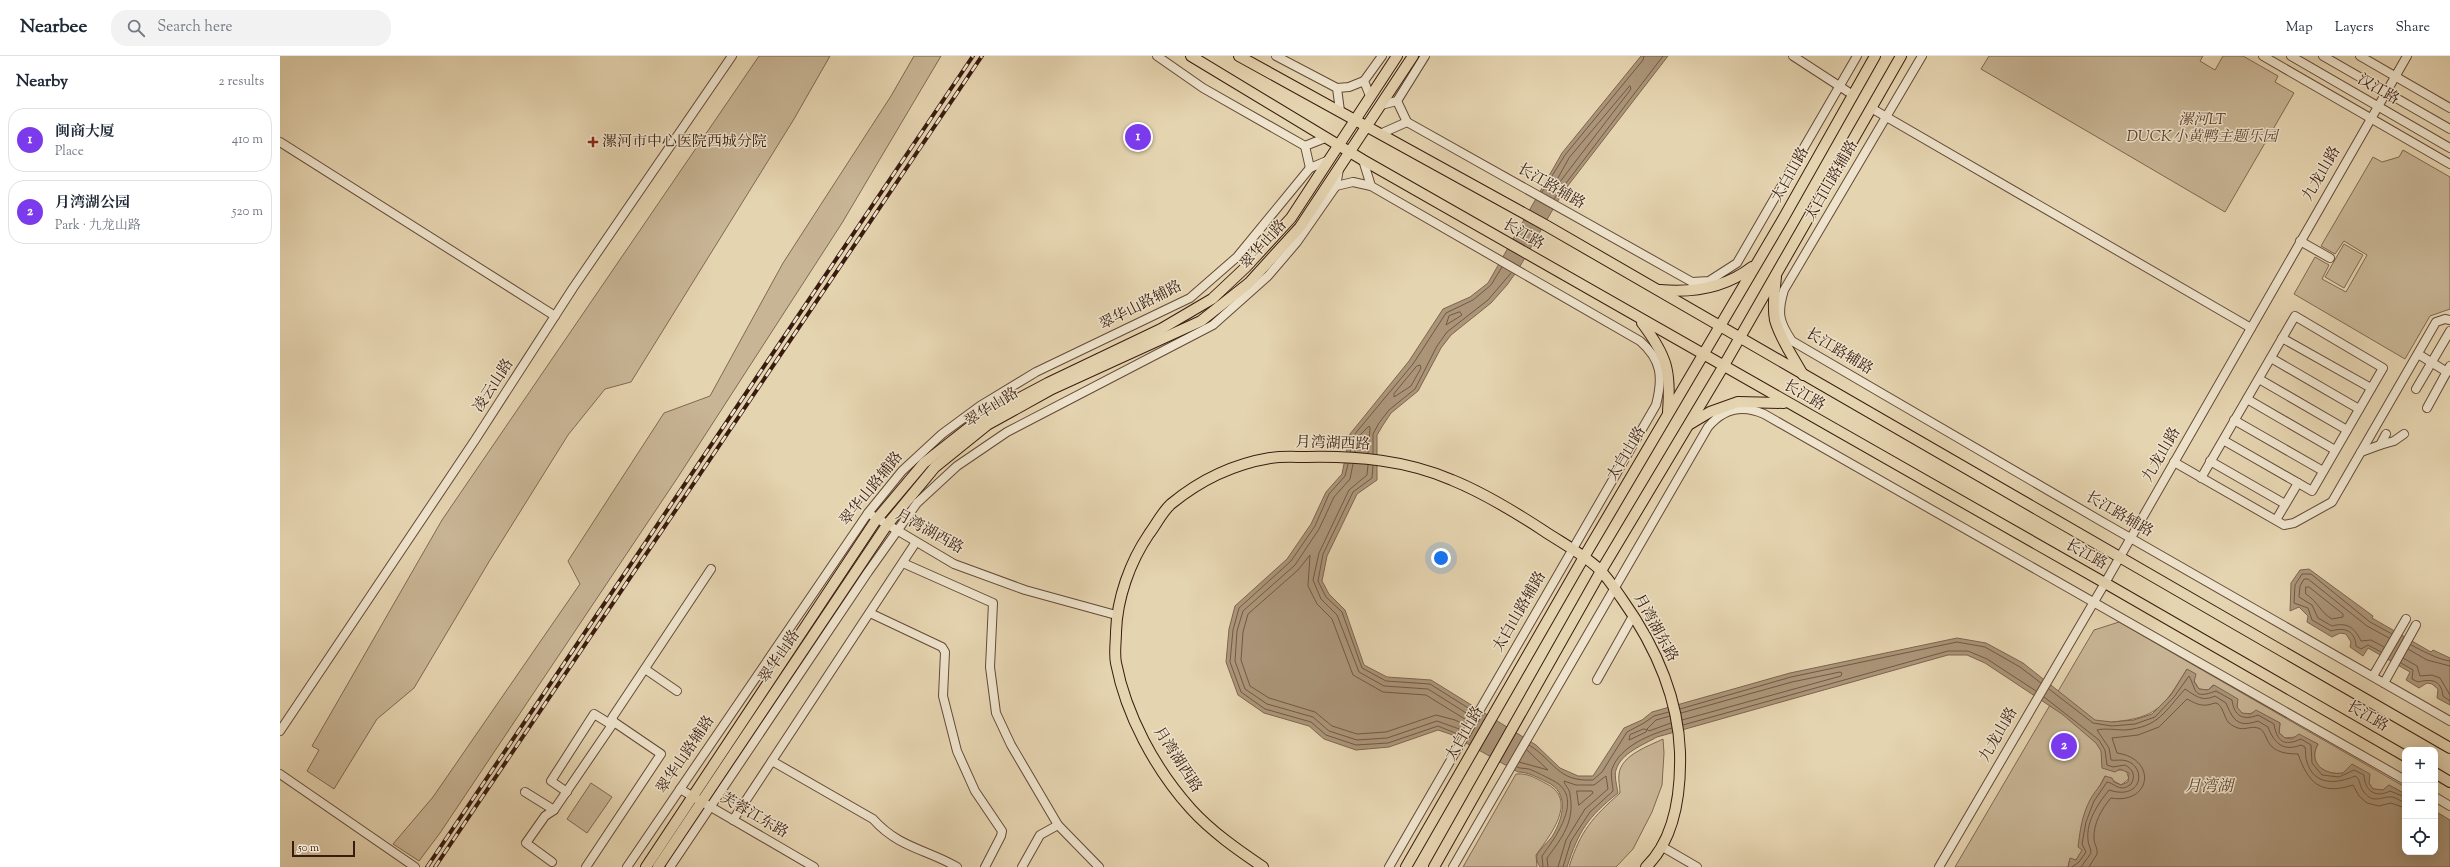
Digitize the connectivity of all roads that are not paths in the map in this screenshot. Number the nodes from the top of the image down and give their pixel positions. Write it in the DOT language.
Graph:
graph roads {
  1 [pos="732,56"];
  2 [pos="1157,56"];
  3 [pos="1191,56"];
  4 [pos="1239,56"];
  5 [pos="1276,56"];
  6 [pos="1382,56"];
  7 [pos="1397,56"];
  8 [pos="1414,56"];
  9 [pos="1425,56"];
  10 [pos="1793,56"];
  11 [pos="1857,56"];
  12 [pos="1875,56"];
  13 [pos="1901,56"];
  14 [pos="1922,56"];
  15 [pos="2263,56"];
  16 [pos="2291,56"];
  17 [pos="2323,56"];
  18 [pos="2360,56"];
  19 [pos="2407,56"];
  20 [pos="2395,76"];
  21 [pos="1364,81"];
  22 [pos="1840,86"];
  23 [pos="1337,88"];
  24 [pos="2386,91"];
  25 [pos="1853,95"];
  26 [pos="1370,96"];
  27 [pos="1397,101"];
  28 [pos="1381,105"];
  29 [pos="2377,106"];
  30 [pos="1871,108"];
  31 [pos="2450,108"];
  32 [pos="1340,111"];
  33 [pos="1886,117"];
  34 [pos="2370,118"];
  35 [pos="1354,119"];
  36 [pos="1407,122"];
  37 [pos="1366,127"];
  38 [pos="2450,129"];
  39 [pos="1380,134"];
  40 [pos="1325,138"];
  41 [pos="280,142"];
  42 [pos="1305,146"];
  43 [pos="1338,146"];
  44 [pos="2450,148"];
  45 [pos="1350,153"];
  46 [pos="1329,160"];
  47 [pos="1363,160"];
  48 [pos="2450,164"];
  49 [pos="1310,168"];
  50 [pos="1339,169"];
  51 [pos="1336,186"];
  52 [pos="1371,186"];
  53 [pos="2300,241"];
  54 [pos="2330,258"];
  55 [pos="1757,263"];
  56 [pos="1776,274"];
  57 [pos="1656,290"];
  58 [pos="555,316"];
  59 [pos="1638,318"];
  60 [pos="2450,320"];
  61 [pos="1781,324"];
  62 [pos="1720,326"];
  63 [pos="2251,328"];
  64 [pos="2450,331"];
  65 [pos="1739,338"];
  66 [pos="2282,338"];
  67 [pos="2418,354"];
  68 [pos="1703,355"];
  69 [pos="2271,358"];
  70 [pos="2432,362"];
  71 [pos="1723,367"];
  72 [pos="2448,369"];
  73 [pos="1803,375"];
  74 [pos="2259,379"];
  75 [pos="2371,388"];
  76 [pos="2416,389"];
  77 [pos="2247,399"];
  78 [pos="1786,403"];
  79 [pos="2427,408"];
  80 [pos="2359,409"];
  81 [pos="1668,413"];
  82 [pos="2234,420"];
  83 [pos="1688,425"];
  84 [pos="2347,430"];
  85 [pos="2386,434"];
  86 [pos="2404,434"];
  87 [pos="2223,440"];
  88 [pos="2380,445"];
  89 [pos="2336,450"];
  90 [pos="2361,452"];
  91 [pos="2210,461"];
  92 [pos="2174,462"];
  93 [pos="2323,471"];
  94 [pos="2201,478"];
  95 [pos="2298,483"];
  96 [pos="2285,504"];
  97 [pos="868,513"];
  98 [pos="876,520"];
  99 [pos="2276,520"];
  100 [pos="887,525"];
  101 [pos="897,531"];
  102 [pos="2130,538"];
  103 [pos="916,542"];
  104 [pos="1573,549"];
  105 [pos="1584,556"];
  106 [pos="2119,558"];
  107 [pos="903,562"];
  108 [pos="711,569"];
  109 [pos="1601,571"];
  110 [pos="2105,583"];
  111 [pos="1614,588"];
  112 [pos="2094,601"];
  113 [pos="870,613"];
  114 [pos="1116,615"];
  115 [pos="1633,616"];
  116 [pos="2406,619"];
  117 [pos="2416,625"];
  118 [pos="645,669"];
  119 [pos="2373,676"];
  120 [pos="1597,680"];
  121 [pos="2384,683"];
  122 [pos="677,691"];
  123 [pos="2450,721"];
  124 [pos="613,724"];
  125 [pos="280,731"];
  126 [pos="2450,748"];
  127 [pos="2402,754"];
  128 [pos="772,761"];
  129 [pos="280,774"];
  130 [pos="2438,775"];
  131 [pos="2402,778"];
  132 [pos="2450,782"];
  133 [pos="680,789"];
  134 [pos="525,792"];
  135 [pos="567,792"];
  136 [pos="692,796"];
  137 [pos="2438,799"];
  138 [pos="706,804"];
  139 [pos="2450,806"];
  140 [pos="554,810"];
  141 [pos="733,820"];
  142 [pos="1058,825"];
  143 [pos="1661,846"];
  144 [pos="552,862"];
  145 [pos="415,867"];
  146 [pos="586,867"];
  147 [pos="627,867"];
  148 [pos="646,867"];
  149 [pos="658,867"];
  150 [pos="670,867"];
  151 [pos="814,867"];
  152 [pos="957,867"];
  153 [pos="985,867"];
  154 [pos="1022,867"];
  155 [pos="1099,867"];
  156 [pos="1263,867"];
  157 [pos="1389,867"];
  158 [pos="1406,867"];
  159 [pos="1434,867"];
  160 [pos="1453,867"];
  161 [pos="1646,867"];
  162 [pos="1697,867"];
  163 [pos="1939,867"];
  1 -- 58 [label="street, 凌云山路"];
  2 -- 42 [label="street"];
  3 -- 40 [label="main road, 长江路"];
  4 -- 32 [label="main road, 长江路"];
  5 -- 23 [label="street"];
  6 -- 21 [label="street"];
  7 -- 26 [label="main road, 翠华山路"];
  8 -- 28 [label="main road, 翠华山路"];
  9 -- 27 [label="street"];
  10 -- 22 [label="street"];
  11 -- 22 [label="street"];
  12 -- 25 [label="main road, 太白山路"];
  13 -- 30 [label="main road"];
  14 -- 33 [label="street, 太白山路辅路"];
  15 -- 34 [label="street"];
  16 -- 29 [label="street, 汉江路"];
  17 -- 24 [label="street, 汉江路"];
  18 -- 20 [label="street"];
  19 -- 20 [label="street, 九龙山路"];
  20 -- 24 [label="street, 九龙山路"];
  20 -- 31 [label="street"];
  21 -- 23 [label="street"];
  21 -- 26 [label="street"];
  22 -- 25 [label="street"];
  22 -- 36 [label="street, 长江路辅路"];
  23 -- 32 [label="street"];
  24 -- 29 [label="street, 九龙山路"];
  24 -- 38 [label="street, 汉江路"];
  25 -- 55 [label="main road, 太白山路"];
  26 -- 35 [label="main road, 翠华山路"];
  27 -- 28 [label="street"];
  27 -- 36 [label="street"];
  28 -- 37 [label="main road, 翠华山路"];
  29 -- 34 [label="street, 九龙山路"];
  29 -- 44 [label="street, 汉江路"];
  30 -- 33 [label="street"];
  30 -- 56 [label="main road"];
  32 -- 35 [label="main road, 长江路"];
  33 -- 61 [label="street, 太白山路辅路"];
  33 -- 63 [label="street"];
  34 -- 48 [label="street"];
  34 -- 53 [label="street, 九龙山路"];
  35 -- 37 [label="main road, 长江路"];
  35 -- 43 [label="main road, 翠华山路"];
  36 -- 39 [label="street"];
  37 -- 39 [label="main road, 长江路"];
  37 -- 45 [label="main road, 翠华山路"];
  39 -- 57 [label="main road, 长江路"];
  40 -- 42 [label="street"];
  40 -- 43 [label="main road, 长江路"];
  41 -- 58 [label="street"];
  42 -- 49 [label="street"];
  43 -- 45 [label="main road, 长江路"];
  43 -- 46 [label="main road, 翠华山路"];
  45 -- 47 [label="main road, 长江路"];
  45 -- 50 [label="main road, 翠华山路"];
  46 -- 49 [label="street, 翠华山路辅路"];
  46 -- 98 [label="main road, 翠华山路"];
  47 -- 52 [label="street"];
  47 -- 59 [label="main road, 长江路"];
  49 -- 97 [label="street, 翠华山路辅路"];
  50 -- 51 [label="street"];
  50 -- 100 [label="main road, 翠华山路"];
  51 -- 52 [label="street"];
  51 -- 101 [label="street"];
  52 -- 104 [label="street, 太白山路辅路"];
  53 -- 54 [label="street"];
  53 -- 63 [label="street, 九龙山路"];
  55 -- 57 [label="main road"];
  55 -- 62 [label="main road, 太白山路"];
  56 -- 65 [label="main road"];
  56 -- 73 [label="main road"];
  57 -- 62 [label="main road, 长江路"];
  58 -- 125 [label="street, 凌云山路"];
  59 -- 68 [label="main road, 长江路"];
  59 -- 81 [label="main road"];
  60 -- 67 [label="street"];
  61 -- 102 [label="street, 长江路辅路"];
  62 -- 65 [label="main road, 长江路"];
  62 -- 68 [label="main road, 太白山路"];
  63 -- 92 [label="street, 九龙山路"];
  64 -- 70 [label="street"];
  65 -- 71 [label="main road"];
  65 -- 73 [label="main road, 长江路"];
  66 -- 69 [label="street"];
  66 -- 75 [label="street"];
  66 -- 75 [label="street"];
  67 -- 70 [label="street"];
  67 -- 90 [label="street"];
  68 -- 71 [label="main road, 长江路"];
  68 -- 81 [label="main road, 太白山路"];
  69 -- 74 [label="street"];
  69 -- 80 [label="street"];
  70 -- 72 [label="street"];
  70 -- 76 [label="street"];
  71 -- 78 [label="main road, 长江路"];
  71 -- 83 [label="main road"];
  72 -- 79 [label="street"];
  73 -- 106 [label="main road, 长江路"];
  74 -- 77 [label="street"];
  74 -- 84 [label="street"];
  75 -- 80 [label="street"];
  77 -- 82 [label="street"];
  77 -- 89 [label="street"];
  78 -- 83 [label="main road"];
  78 -- 110 [label="main road, 长江路"];
  80 -- 84 [label="street"];
  81 -- 105 [label="main road, 太白山路"];
  82 -- 87 [label="street"];
  82 -- 93 [label="street"];
  83 -- 109 [label="main road"];
  84 -- 89 [label="street"];
  85 -- 88 [label="street"];
  86 -- 88 [label="street"];
  87 -- 91 [label="street"];
  87 -- 95 [label="street"];
  88 -- 90 [label="street"];
  89 -- 93 [label="street"];
  90 -- 99 [label="street"];
  91 -- 94 [label="street"];
  91 -- 96 [label="street"];
  92 -- 94 [label="street"];
  92 -- 102 [label="street, 九龙山路"];
  93 -- 95 [label="street"];
  94 -- 99 [label="street"];
  95 -- 96 [label="street"];
  96 -- 99 [label="street"];
  97 -- 98 [label="street, 月湾湖西路"];
  97 -- 133 [label="street, 翠华山路辅路"];
  98 -- 100 [label="street, 月湾湖西路"];
  98 -- 136 [label="main road, 翠华山路"];
  100 -- 101 [label="street, 月湾湖西路"];
  100 -- 138 [label="main road, 翠华山路"];
  101 -- 103 [label="street, 月湾湖西路"];
  101 -- 138 [label="street"];
  102 -- 106 [label="street, 九龙山路"];
  102 -- 119 [label="street, 长江路辅路"];
  103 -- 107 [label="street"];
  103 -- 114 [label="street, 月湾湖西路"];
  104 -- 105 [label="main road, 月湾湖西路"];
  104 -- 114 [label="main road, 月湾湖西路"];
  104 -- 157 [label="street, 太白山路辅路"];
  105 -- 109 [label="main road, 月湾湖西路"];
  105 -- 158 [label="main road, 太白山路"];
  106 -- 110 [label="street, 九龙山路"];
  106 -- 126 [label="main road, 长江路"];
  107 -- 113 [label="street"];
  107 -- 142 [label="street"];
  108 -- 118 [label="street"];
  109 -- 111 [label="main road, 月湾湖东路"];
  109 -- 159 [label="main road"];
  110 -- 112 [label="street, 九龙山路"];
  110 -- 127 [label="main road, 长江路"];
  111 -- 112 [label="street"];
  111 -- 115 [label="main road, 月湾湖东路"];
  111 -- 160 [label="street"];
  112 -- 131 [label="street"];
  112 -- 163 [label="street, 九龙山路"];
  113 -- 128 [label="street"];
  113 -- 153 [label="street"];
  114 -- 156 [label="main road, 月湾湖西路"];
  115 -- 120 [label="street"];
  115 -- 143 [label="main road, 月湾湖东路"];
  116 -- 119 [label="street"];
  117 -- 121 [label="street"];
  118 -- 122 [label="street"];
  118 -- 124 [label="street"];
  119 -- 121 [label="street, 长江路辅路"];
  121 -- 123 [label="street, 长江路辅路"];
  124 -- 135 [label="street"];
  124 -- 135 [label="street"];
  124 -- 146 [label="street"];
  128 -- 141 [label="street"];
  128 -- 152 [label="street"];
  129 -- 145 [label="street"];
  130 -- 132 [label="main road"];
  133 -- 136 [label="street, 芙蓉江东路"];
  133 -- 147 [label="street, 翠华山路辅路"];
  134 -- 140 [label="street"];
  135 -- 140 [label="street"];
  136 -- 138 [label="street, 芙蓉江东路"];
  136 -- 148 [label="main road, 翠华山路"];
  137 -- 139 [label="street"];
  138 -- 141 [label="street, 芙蓉江东路"];
  138 -- 149 [label="main road, 翠华山路"];
  138 -- 150 [label="street"];
  140 -- 144 [label="street"];
  141 -- 151 [label="street, 芙蓉江东路"];
  142 -- 154 [label="street"];
  142 -- 155 [label="street"];
  143 -- 161 [label="main road, 月湾湖东路"];
  143 -- 162 [label="street"];
}
